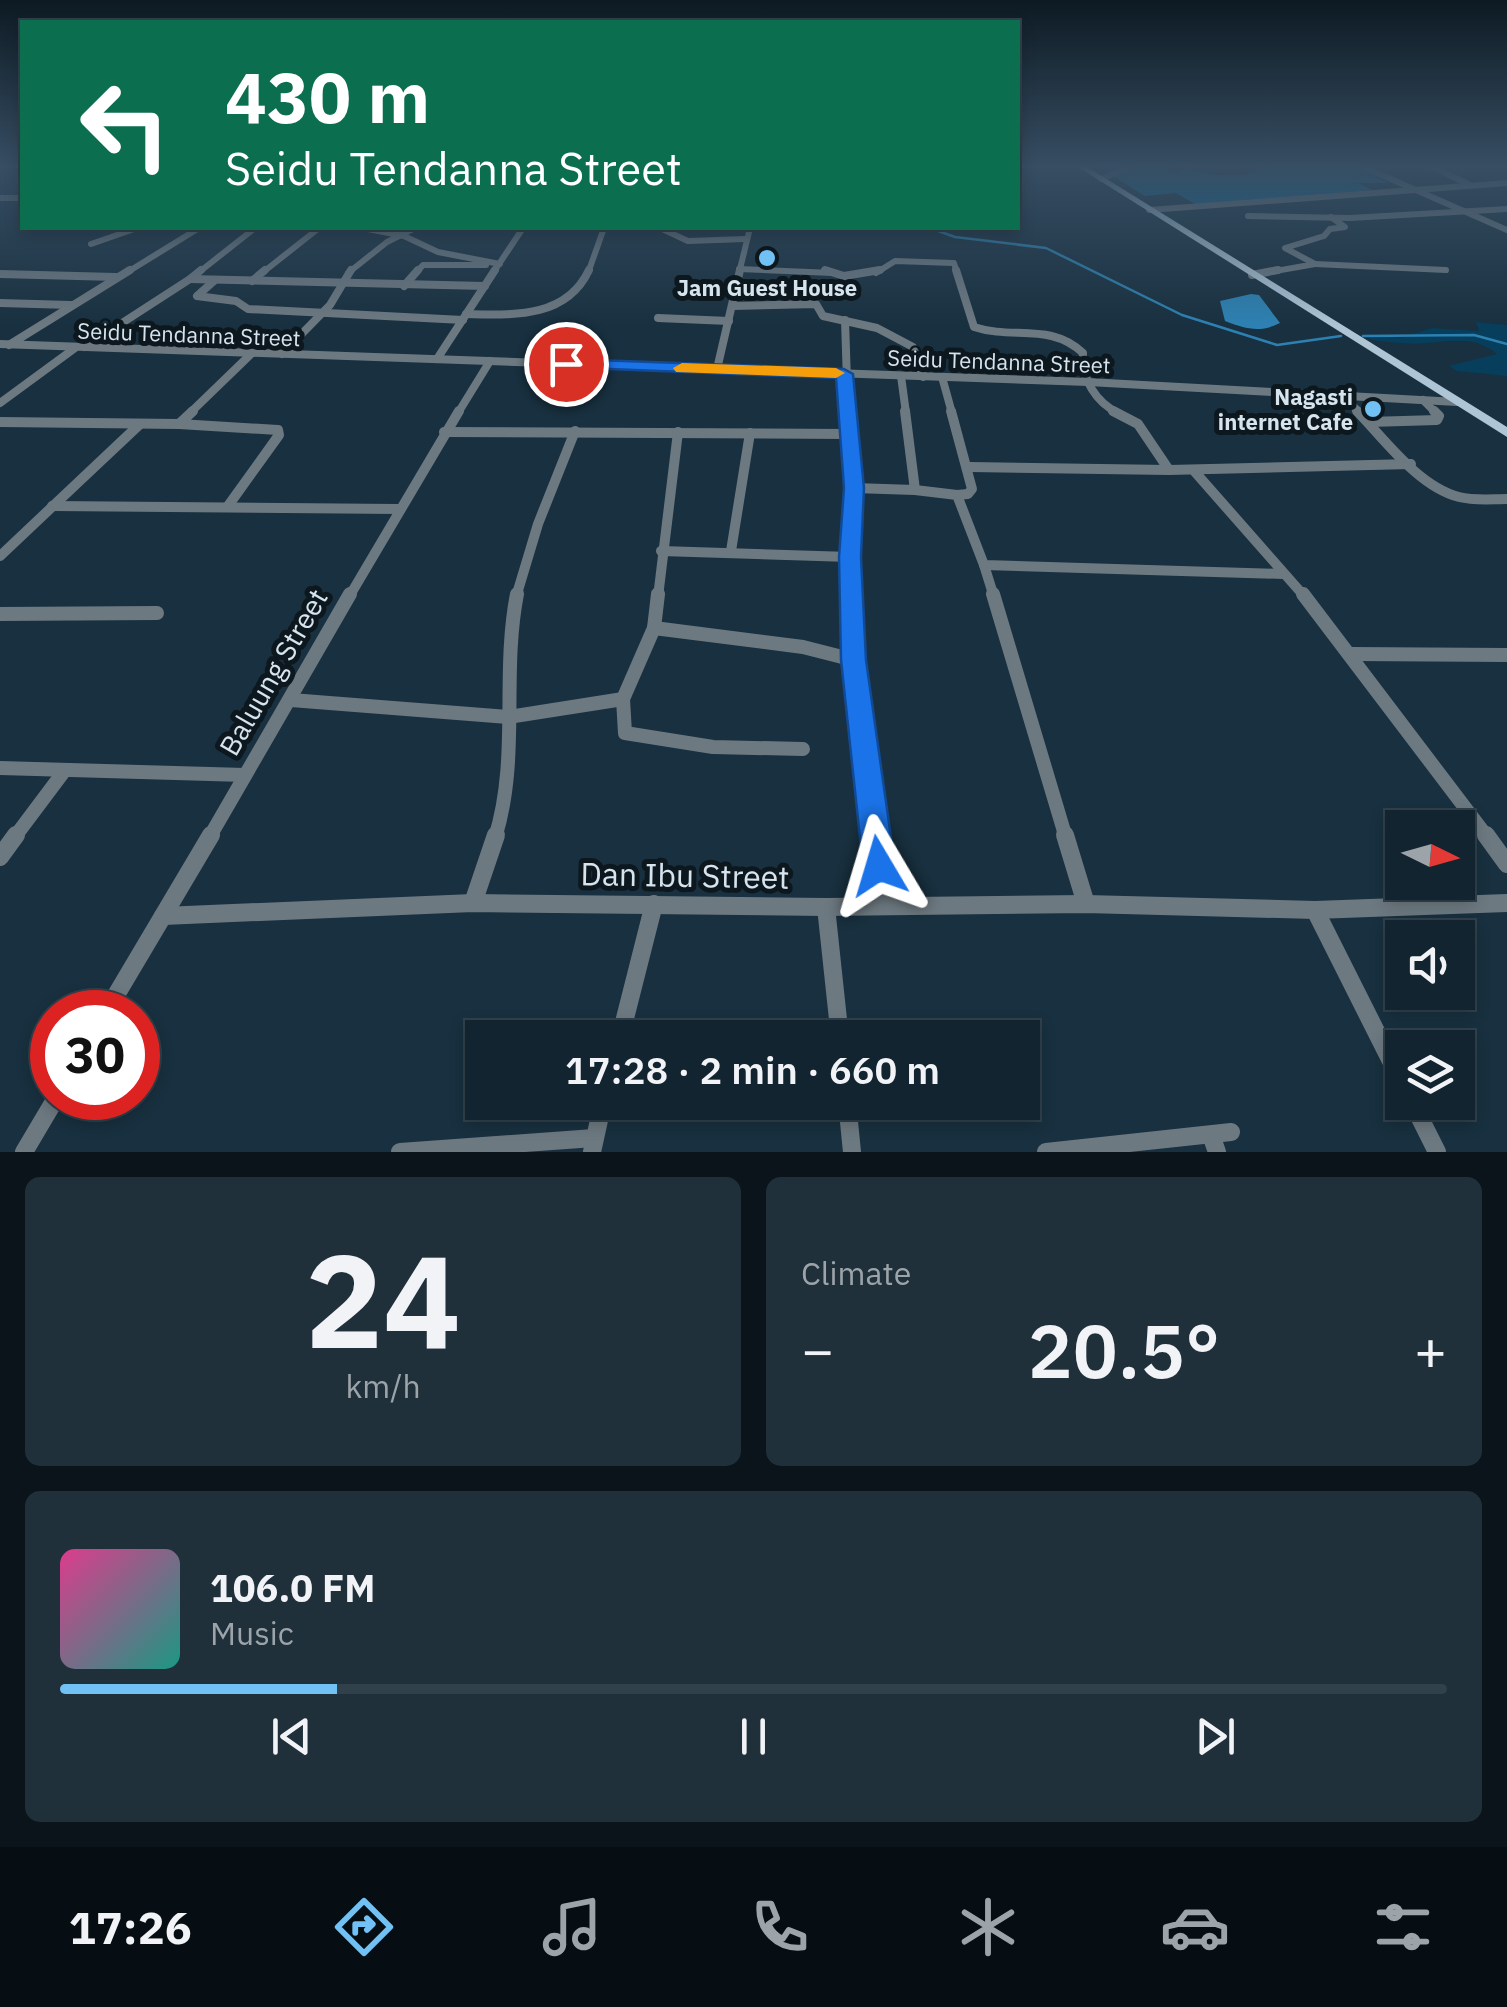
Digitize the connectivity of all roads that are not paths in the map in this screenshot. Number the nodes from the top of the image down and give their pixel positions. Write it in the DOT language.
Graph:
graph roads {
  1 [pos="1333,219"];
  2 [pos="1483,219"];
  3 [pos="1166,220"];
  4 [pos="133,230"];
  5 [pos="196,230"];
  6 [pos="253,230"];
  7 [pos="316,230"];
  8 [pos="374,230"];
  9 [pos="412,230"];
  10 [pos="522,230"];
  11 [pos="603,230"];
  12 [pos="664,230"];
  13 [pos="749,230"];
  14 [pos="1507,230"];
  15 [pos="404,236"];
  16 [pos="745,239"];
  17 [pos="91,244"];
  18 [pos="500,264"];
  19 [pos="1315,264"];
  20 [pos="740,268"];
  21 [pos="1446,270"];
  22 [pos="0,274"];
  23 [pos="1252,274"];
  24 [pos="116,277"];
  25 [pos="190,279"];
  26 [pos="215,280"];
  27 [pos="251,282"];
  28 [pos="344,284"];
  29 [pos="404,286"];
  30 [pos="485,286"];
  31 [pos="0,303"];
  32 [pos="72,305"];
  33 [pos="732,306"];
  34 [pos="324,312"];
  35 [pos="464,317"];
  36 [pos="658,318"];
  37 [pos="845,320"];
  38 [pos="728,321"];
  39 [pos="4,344"];
  40 [pos="79,348"];
  41 [pos="251,354"];
  42 [pos="282,354"];
  43 [pos="438,359"];
  44 [pos="490,361"];
  45 [pos="717,369"];
  46 [pos="844,374"];
  47 [pos="900,376"];
  48 [pos="923,377"];
  49 [pos="942,378"];
  50 [pos="1088,382"];
  51 [pos="1342,395"];
  52 [pos="1423,400"];
  53 [pos="1457,402"];
  54 [pos="0,403"];
  55 [pos="0,422"];
  56 [pos="1369,422"];
  57 [pos="140,424"];
  58 [pos="178,424"];
  59 [pos="576,431"];
  60 [pos="444,432"];
  61 [pos="678,432"];
  62 [pos="750,433"];
  63 [pos="849,434"];
  64 [pos="1507,434"];
  65 [pos="1412,464"];
  66 [pos="970,467"];
  67 [pos="1168,470"];
  68 [pos="1194,472"];
  69 [pos="854,488"];
  70 [pos="915,490"];
  71 [pos="957,495"];
  72 [pos="1507,499"];
  73 [pos="52,506"];
  74 [pos="228,506"];
  75 [pos="398,509"];
  76 [pos="731,551"];
  77 [pos="661,552"];
  78 [pos="0,556"];
  79 [pos="850,557"];
  80 [pos="984,564"];
  81 [pos="1283,574"];
  82 [pos="157,613"];
  83 [pos="0,614"];
  84 [pos="654,628"];
  85 [pos="1352,654"];
  86 [pos="1507,654"];
  87 [pos="854,660"];
  88 [pos="623,698"];
  89 [pos="291,700"];
  90 [pos="508,717"];
  91 [pos="803,749"];
  92 [pos="0,768"];
  93 [pos="66,770"];
  94 [pos="245,775"];
  95 [pos="0,858"];
  96 [pos="1507,864"];
  97 [pos="473,903"];
  98 [pos="1507,903"];
  99 [pos="654,904"];
  100 [pos="884,904"];
  101 [pos="1086,904"];
  102 [pos="826,907"];
  103 [pos="1315,910"];
  104 [pos="163,916"];
  105 [pos="119,990"];
  106 [pos="625,1020"];
  107 [pos="838,1020"];
  108 [pos="1385,1049"];
  109 [pos="43,1120"];
  110 [pos="599,1120"];
  111 [pos="849,1120"];
  112 [pos="1421,1120"];
  113 [pos="1220,1140"];
  114 [pos="593,1145"];
  115 [pos="1100,1149"];
  116 [pos="24,1152"];
  117 [pos="400,1152"];
  118 [pos="852,1152"];
  119 [pos="1046,1152"];
  120 [pos="1437,1152"];
  1 -- 19 [label="street"];
  2 -- 14 [label="street"];
  3 -- 23 [label="main road"];
  4 -- 17 [label="street"];
  5 -- 24 [label="street"];
  6 -- 25 [label="street"];
  7 -- 27 [label="street"];
  8 -- 15 [label="street"];
  9 -- 15 [label="street"];
  10 -- 18 [label="street"];
  11 -- 35 [label="street"];
  12 -- 16 [label="street"];
  13 -- 16 [label="street"];
  15 -- 18 [label="street"];
  15 -- 28 [label="street"];
  16 -- 20 [label="street"];
  18 -- 29 [label="street"];
  18 -- 30 [label="street"];
  19 -- 21 [label="street"];
  19 -- 23 [label="street"];
  20 -- 33 [label="street"];
  20 -- 50 [label="street"];
  22 -- 24 [label="street"];
  23 -- 53 [label="main road"];
  24 -- 32 [label="street"];
  25 -- 26 [label="street"];
  25 -- 40 [label="street"];
  26 -- 27 [label="street"];
  26 -- 34 [label="street"];
  27 -- 28 [label="street"];
  28 -- 29 [label="street"];
  28 -- 34 [label="street"];
  29 -- 30 [label="street"];
  30 -- 35 [label="street"];
  31 -- 32 [label="street"];
  32 -- 39 [label="street"];
  33 -- 37 [label="street"];
  33 -- 38 [label="street"];
  34 -- 35 [label="street"];
  34 -- 42 [label="street"];
  35 -- 43 [label="street"];
  36 -- 38 [label="street"];
  37 -- 46 [label="street"];
  37 -- 48 [label="street"];
  38 -- 45 [label="street"];
  39 -- 40 [label="street, Seidu Tendanna Street"];
  40 -- 41 [label="street, Seidu Tendanna Street"];
  40 -- 54 [label="street"];
  41 -- 42 [label="street, Seidu Tendanna Street"];
  41 -- 58 [label="street"];
  42 -- 43 [label="street, Seidu Tendanna Street"];
  43 -- 44 [label="street, Seidu Tendanna Street"];
  44 -- 45 [label="street, Seidu Tendanna Street"];
  44 -- 60 [label="street, Baluung Street"];
  45 -- 46 [label="street, Seidu Tendanna Street"];
  46 -- 47 [label="street, Seidu Tendanna Street"];
  46 -- 63 [label="street"];
  47 -- 48 [label="street, Seidu Tendanna Street"];
  47 -- 70 [label="street"];
  48 -- 49 [label="street, Seidu Tendanna Street"];
  49 -- 50 [label="street, Seidu Tendanna Street"];
  49 -- 66 [label="street"];
  50 -- 51 [label="street, Seidu Tendanna Street"];
  50 -- 67 [label="street"];
  51 -- 52 [label="street, Seidu Tendanna Street"];
  51 -- 56 [label="street"];
  52 -- 53 [label="street, Seidu Tendanna Street"];
  52 -- 56 [label="street"];
  53 -- 64 [label="main road"];
  55 -- 57 [label="street"];
  56 -- 65 [label="street"];
  57 -- 58 [label="street"];
  57 -- 73 [label="street"];
  58 -- 74 [label="street"];
  59 -- 60 [label="street"];
  59 -- 61 [label="street"];
  59 -- 90 [label="street"];
  60 -- 75 [label="street, Baluung Street"];
  61 -- 62 [label="street"];
  61 -- 77 [label="street"];
  62 -- 63 [label="street"];
  62 -- 76 [label="street"];
  63 -- 69 [label="street"];
  65 -- 68 [label="street"];
  65 -- 72 [label="street"];
  66 -- 67 [label="street"];
  66 -- 71 [label="street"];
  67 -- 68 [label="street"];
  68 -- 81 [label="street"];
  69 -- 70 [label="street"];
  69 -- 79 [label="street"];
  70 -- 71 [label="street"];
  71 -- 80 [label="street"];
  73 -- 74 [label="street"];
  73 -- 78 [label="street"];
  74 -- 75 [label="street"];
  75 -- 89 [label="street, Baluung Street"];
  76 -- 77 [label="street"];
  76 -- 79 [label="street"];
  77 -- 84 [label="street"];
  79 -- 87 [label="street"];
  80 -- 81 [label="street"];
  80 -- 101 [label="street"];
  81 -- 85 [label="street"];
  82 -- 83 [label="street"];
  84 -- 87 [label="street"];
  84 -- 88 [label="street"];
  85 -- 86 [label="street"];
  85 -- 96 [label="street"];
  87 -- 100 [label="street"];
  88 -- 90 [label="street"];
  88 -- 91 [label="street"];
  89 -- 90 [label="street"];
  89 -- 94 [label="street, Baluung Street"];
  90 -- 97 [label="street"];
  92 -- 93 [label="street"];
  93 -- 94 [label="street"];
  93 -- 95 [label="street"];
  94 -- 104 [label="street, Baluung Street"];
  97 -- 99 [label="street, Dan Ibu Street"];
  97 -- 104 [label="street, Dan Ibu Street"];
  98 -- 103 [label="street, Dan Ibu Street"];
  99 -- 102 [label="street, Dan Ibu Street"];
  99 -- 106 [label="street"];
  100 -- 101 [label="street, Dan Ibu Street"];
  100 -- 102 [label="street, Dan Ibu Street"];
  101 -- 103 [label="street, Dan Ibu Street"];
  102 -- 107 [label="street"];
  103 -- 108 [label="street"];
  104 -- 105 [label="street, Baluung Street"];
  109 -- 116 [label="street"];
  110 -- 114 [label="street"];
  111 -- 118 [label="street"];
  112 -- 120 [label="street"];
  113 -- 115 [label="street"];
  114 -- 117 [label="street"];
  115 -- 119 [label="street"];
}
